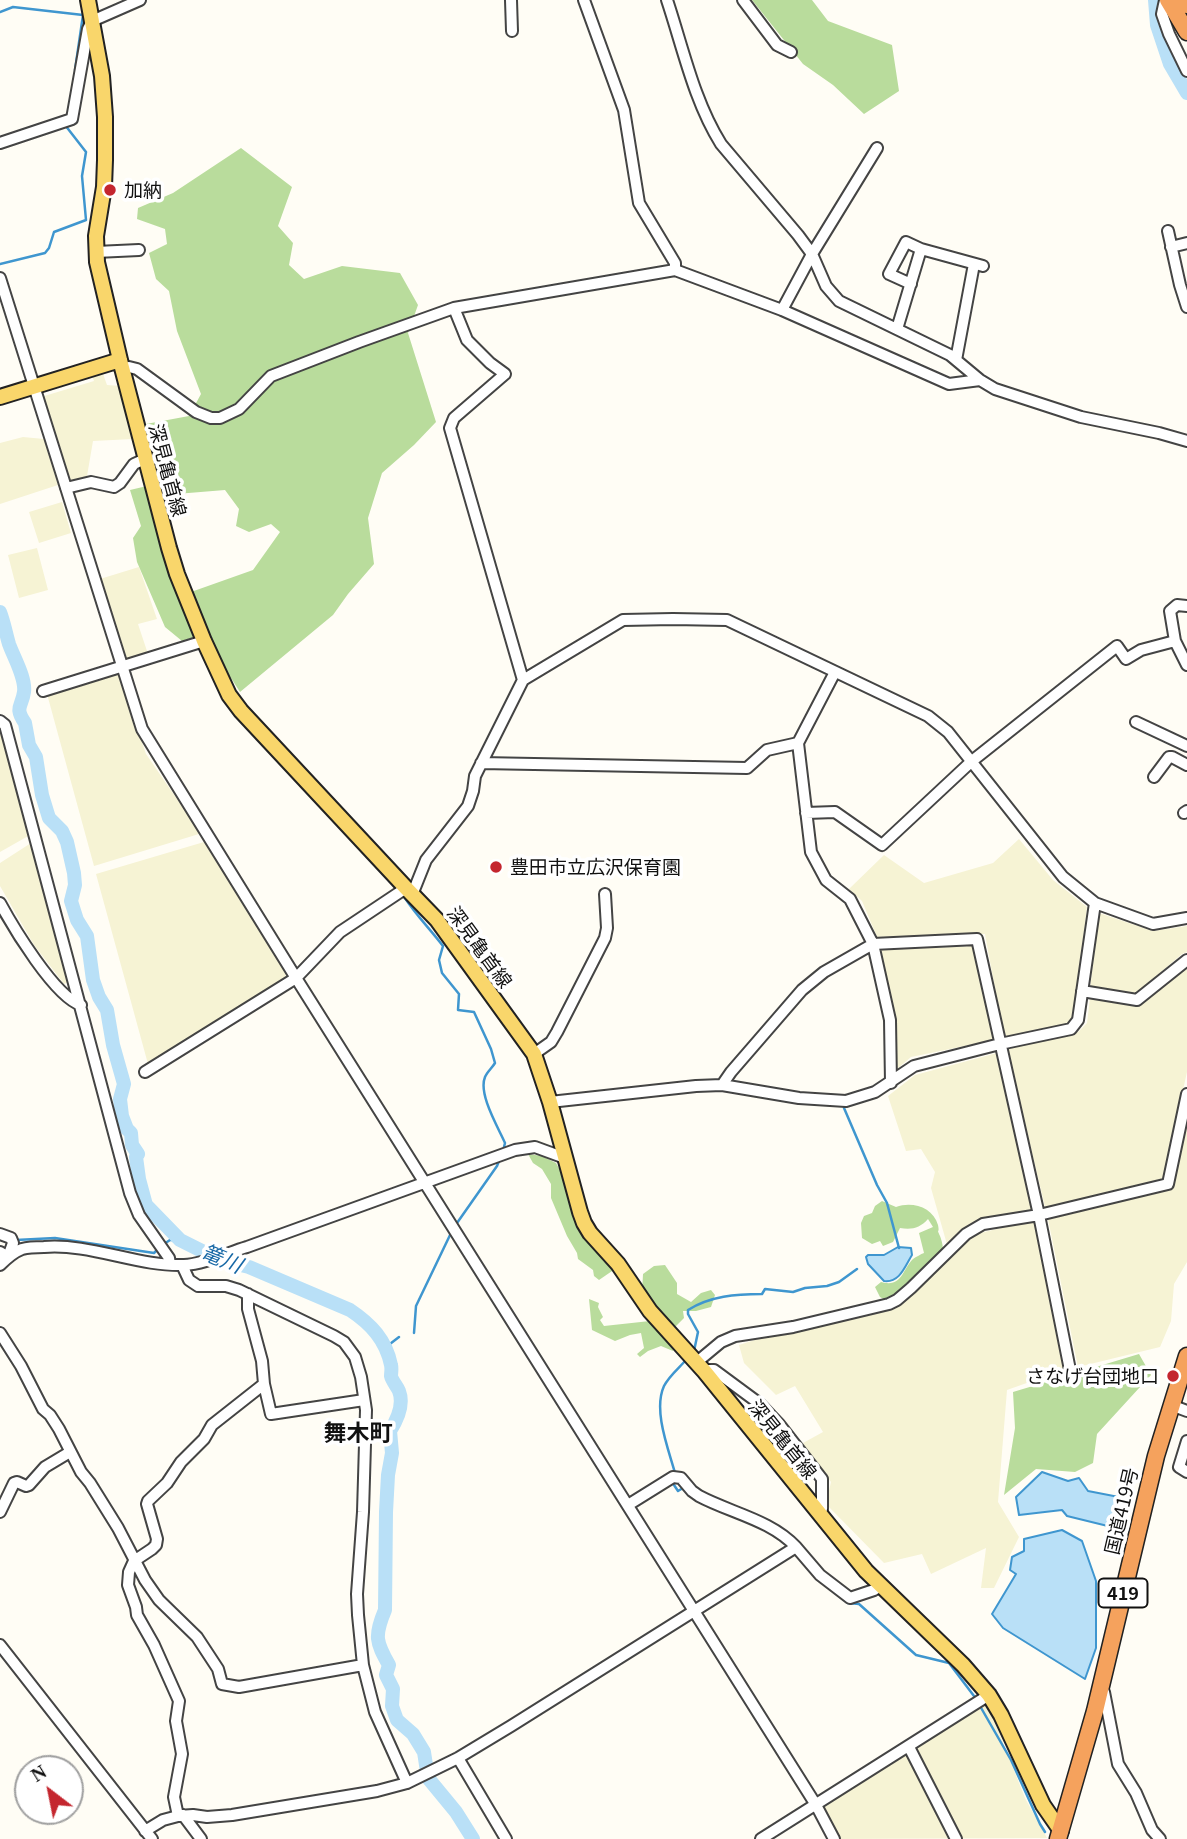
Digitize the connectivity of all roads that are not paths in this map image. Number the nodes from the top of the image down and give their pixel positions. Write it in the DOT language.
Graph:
graph roads {
  1 [pos="88,0"];
  2 [pos="511,0"];
  3 [pos="583,0"];
  4 [pos="667,0"];
  5 [pos="743,0"];
  6 [pos="1167,0"];
  7 [pos="1184,0"];
  8 [pos="137,1"];
  9 [pos="1187,5"];
  10 [pos="115,6"];
  11 [pos="92,21"];
  12 [pos="512,31"];
  13 [pos="1187,32"];
  14 [pos="792,52"];
  15 [pos="1187,71"];
  16 [pos="0,143"];
  17 [pos="877,148"];
  18 [pos="1168,231"];
  19 [pos="1187,243"];
  20 [pos="1171,247"];
  21 [pos="921,249"];
  22 [pos="138,250"];
  23 [pos="96,252"];
  24 [pos="812,254"];
  25 [pos="675,270"];
  26 [pos="0,278"];
  27 [pos="911,284"];
  28 [pos="1187,307"];
  29 [pos="454,309"];
  30 [pos="782,310"];
  31 [pos="897,329"];
  32 [pos="956,360"];
  33 [pos="121,365"];
  34 [pos="979,380"];
  35 [pos="34,387"];
  36 [pos="0,397"];
  37 [pos="1187,441"];
  38 [pos="145,459"];
  39 [pos="66,488"];
  40 [pos="1187,606"];
  41 [pos="204,641"];
  42 [pos="1175,641"];
  43 [pos="1187,648"];
  44 [pos="1187,665"];
  45 [pos="122,667"];
  46 [pos="835,672"];
  47 [pos="523,680"];
  48 [pos="43,691"];
  49 [pos="0,721"];
  50 [pos="1136,722"];
  51 [pos="797,743"];
  52 [pos="1187,746"];
  53 [pos="972,761"];
  54 [pos="481,763"];
  55 [pos="1187,765"];
  56 [pos="1154,777"];
  57 [pos="806,813"];
  58 [pos="409,892"];
  59 [pos="605,894"];
  60 [pos="1095,902"];
  61 [pos="0,903"];
  62 [pos="1187,918"];
  63 [pos="873,944"];
  64 [pos="1187,960"];
  65 [pos="296,978"];
  66 [pos="1082,992"];
  67 [pos="81,1005"];
  68 [pos="1000,1044"];
  69 [pos="534,1054"];
  70 [pos="145,1072"];
  71 [pos="891,1083"];
  72 [pos="722,1086"];
  73 [pos="1187,1094"];
  74 [pos="550,1102"];
  75 [pos="565,1158"];
  76 [pos="425,1182"];
  77 [pos="1039,1214"];
  78 [pos="5,1236"];
  79 [pos="3,1258"];
  80 [pos="170,1264"];
  81 [pos="183,1265"];
  82 [pos="248,1294"];
  83 [pos="0,1332"];
  84 [pos="1187,1356"];
  85 [pos="701,1367"];
  86 [pos="1071,1375"];
  87 [pos="264,1384"];
  88 [pos="365,1400"];
  89 [pos="1171,1405"];
  90 [pos="1187,1411"];
  91 [pos="1187,1441"];
  92 [pos="70,1452"];
  93 [pos="1187,1472"];
  94 [pos="628,1505"];
  95 [pos="0,1511"];
  96 [pos="819,1513"];
  97 [pos="795,1547"];
  98 [pos="134,1561"];
  99 [pos="880,1586"];
  100 [pos="694,1611"];
  101 [pos="0,1645"];
  102 [pos="363,1665"];
  103 [pos="1104,1692"];
  104 [pos="981,1700"];
  105 [pos="909,1747"];
  106 [pos="457,1758"];
  107 [pos="407,1783"];
  108 [pos="816,1805"];
  109 [pos="181,1816"];
  110 [pos="149,1835"];
  111 [pos="1062,1836"];
  112 [pos="201,1839"];
  113 [pos="506,1839"];
  114 [pos="761,1839"];
  115 [pos="834,1839"];
  116 [pos="956,1839"];
  117 [pos="1160,1839"];
  1 -- 11 [label="main road, 深見亀首線"];
  2 -- 12 [label="street"];
  3 -- 25 [label="street"];
  4 -- 24 [label="street"];
  5 -- 14 [label="street"];
  6 -- 13 [label="highway"];
  6 -- 15 [label="street"];
  7 -- 9 [label="highway"];
  8 -- 10 [label="street"];
  10 -- 11 [label="street"];
  11 -- 16 [label="street"];
  11 -- 23 [label="main road, 深見亀首線"];
  17 -- 24 [label="street"];
  18 -- 20 [label="street"];
  19 -- 20 [label="street"];
  20 -- 28 [label="street"];
  21 -- 27 [label="street"];
  21 -- 27 [label="street"];
  21 -- 32 [label="street"];
  22 -- 23 [label="street"];
  23 -- 33 [label="main road, 深見亀首線"];
  24 -- 30 [label="street"];
  24 -- 31 [label="street"];
  25 -- 29 [label="street"];
  25 -- 30 [label="street"];
  26 -- 35 [label="street"];
  27 -- 31 [label="street"];
  29 -- 33 [label="street"];
  29 -- 47 [label="street"];
  30 -- 34 [label="street"];
  31 -- 32 [label="street"];
  32 -- 34 [label="street"];
  33 -- 35 [label="main road"];
  33 -- 38 [label="main road, 深見亀首線"];
  34 -- 37 [label="street"];
  35 -- 36 [label="main road"];
  35 -- 39 [label="street"];
  38 -- 39 [label="street"];
  38 -- 41 [label="main road, 深見亀首線"];
  39 -- 45 [label="street"];
  40 -- 42 [label="street"];
  41 -- 45 [label="street"];
  41 -- 58 [label="main road, 深見亀首線"];
  42 -- 43 [label="street"];
  42 -- 44 [label="street"];
  42 -- 53 [label="street"];
  45 -- 48 [label="street"];
  45 -- 65 [label="street"];
  46 -- 47 [label="street"];
  46 -- 51 [label="street"];
  46 -- 53 [label="street"];
  47 -- 54 [label="street"];
  49 -- 67 [label="street"];
  50 -- 52 [label="street"];
  51 -- 54 [label="street"];
  51 -- 57 [label="street"];
  53 -- 57 [label="street"];
  53 -- 60 [label="street"];
  54 -- 58 [label="street"];
  55 -- 56 [label="street"];
  57 -- 63 [label="street"];
  58 -- 65 [label="street"];
  58 -- 69 [label="main road, 深見亀首線"];
  59 -- 69 [label="street"];
  60 -- 62 [label="street"];
  60 -- 66 [label="street"];
  61 -- 67 [label="street"];
  63 -- 68 [label="street"];
  63 -- 71 [label="street"];
  63 -- 72 [label="street"];
  64 -- 66 [label="street"];
  65 -- 70 [label="street"];
  65 -- 76 [label="street"];
  66 -- 68 [label="street"];
  67 -- 80 [label="street"];
  68 -- 71 [label="street"];
  68 -- 77 [label="street"];
  69 -- 74 [label="main road, 深見亀首線"];
  71 -- 72 [label="street"];
  72 -- 74 [label="street"];
  73 -- 77 [label="street"];
  74 -- 75 [label="main road, 深見亀首線"];
  75 -- 76 [label="street"];
  75 -- 85 [label="main road, 深見亀首線"];
  76 -- 81 [label="street"];
  76 -- 94 [label="street"];
  77 -- 85 [label="street"];
  77 -- 86 [label="street"];
  78 -- 79 [label="street"];
  79 -- 80 [label="street"];
  80 -- 81 [label="street"];
  81 -- 82 [label="street"];
  82 -- 87 [label="street"];
  82 -- 88 [label="street"];
  83 -- 92 [label="street"];
  84 -- 89 [label="highway, 国道419号 / 419"];
  85 -- 96 [label="main road, 深見亀首線"];
  85 -- 96 [label="street"];
  87 -- 88 [label="street"];
  87 -- 98 [label="street"];
  88 -- 102 [label="street"];
  89 -- 90 [label="street"];
  89 -- 111 [label="highway, 国道419号 / 419"];
  91 -- 93 [label="street"];
  92 -- 95 [label="street"];
  92 -- 98 [label="street"];
  94 -- 97 [label="street"];
  94 -- 100 [label="street"];
  96 -- 99 [label="main road, 深見亀首線"];
  97 -- 99 [label="street"];
  97 -- 100 [label="street"];
  98 -- 102 [label="street"];
  98 -- 109 [label="street"];
  99 -- 104 [label="main road, 深見亀首線"];
  100 -- 106 [label="street"];
  100 -- 108 [label="street"];
  101 -- 110 [label="street"];
  102 -- 107 [label="street"];
  103 -- 117 [label="street"];
  104 -- 105 [label="street"];
  104 -- 111 [label="main road, 深見亀首線"];
  105 -- 108 [label="street"];
  105 -- 116 [label="street"];
  106 -- 107 [label="street"];
  106 -- 113 [label="street"];
  107 -- 109 [label="street"];
  108 -- 114 [label="street"];
  108 -- 115 [label="street"];
  109 -- 110 [label="street"];
  109 -- 112 [label="street"];
}
